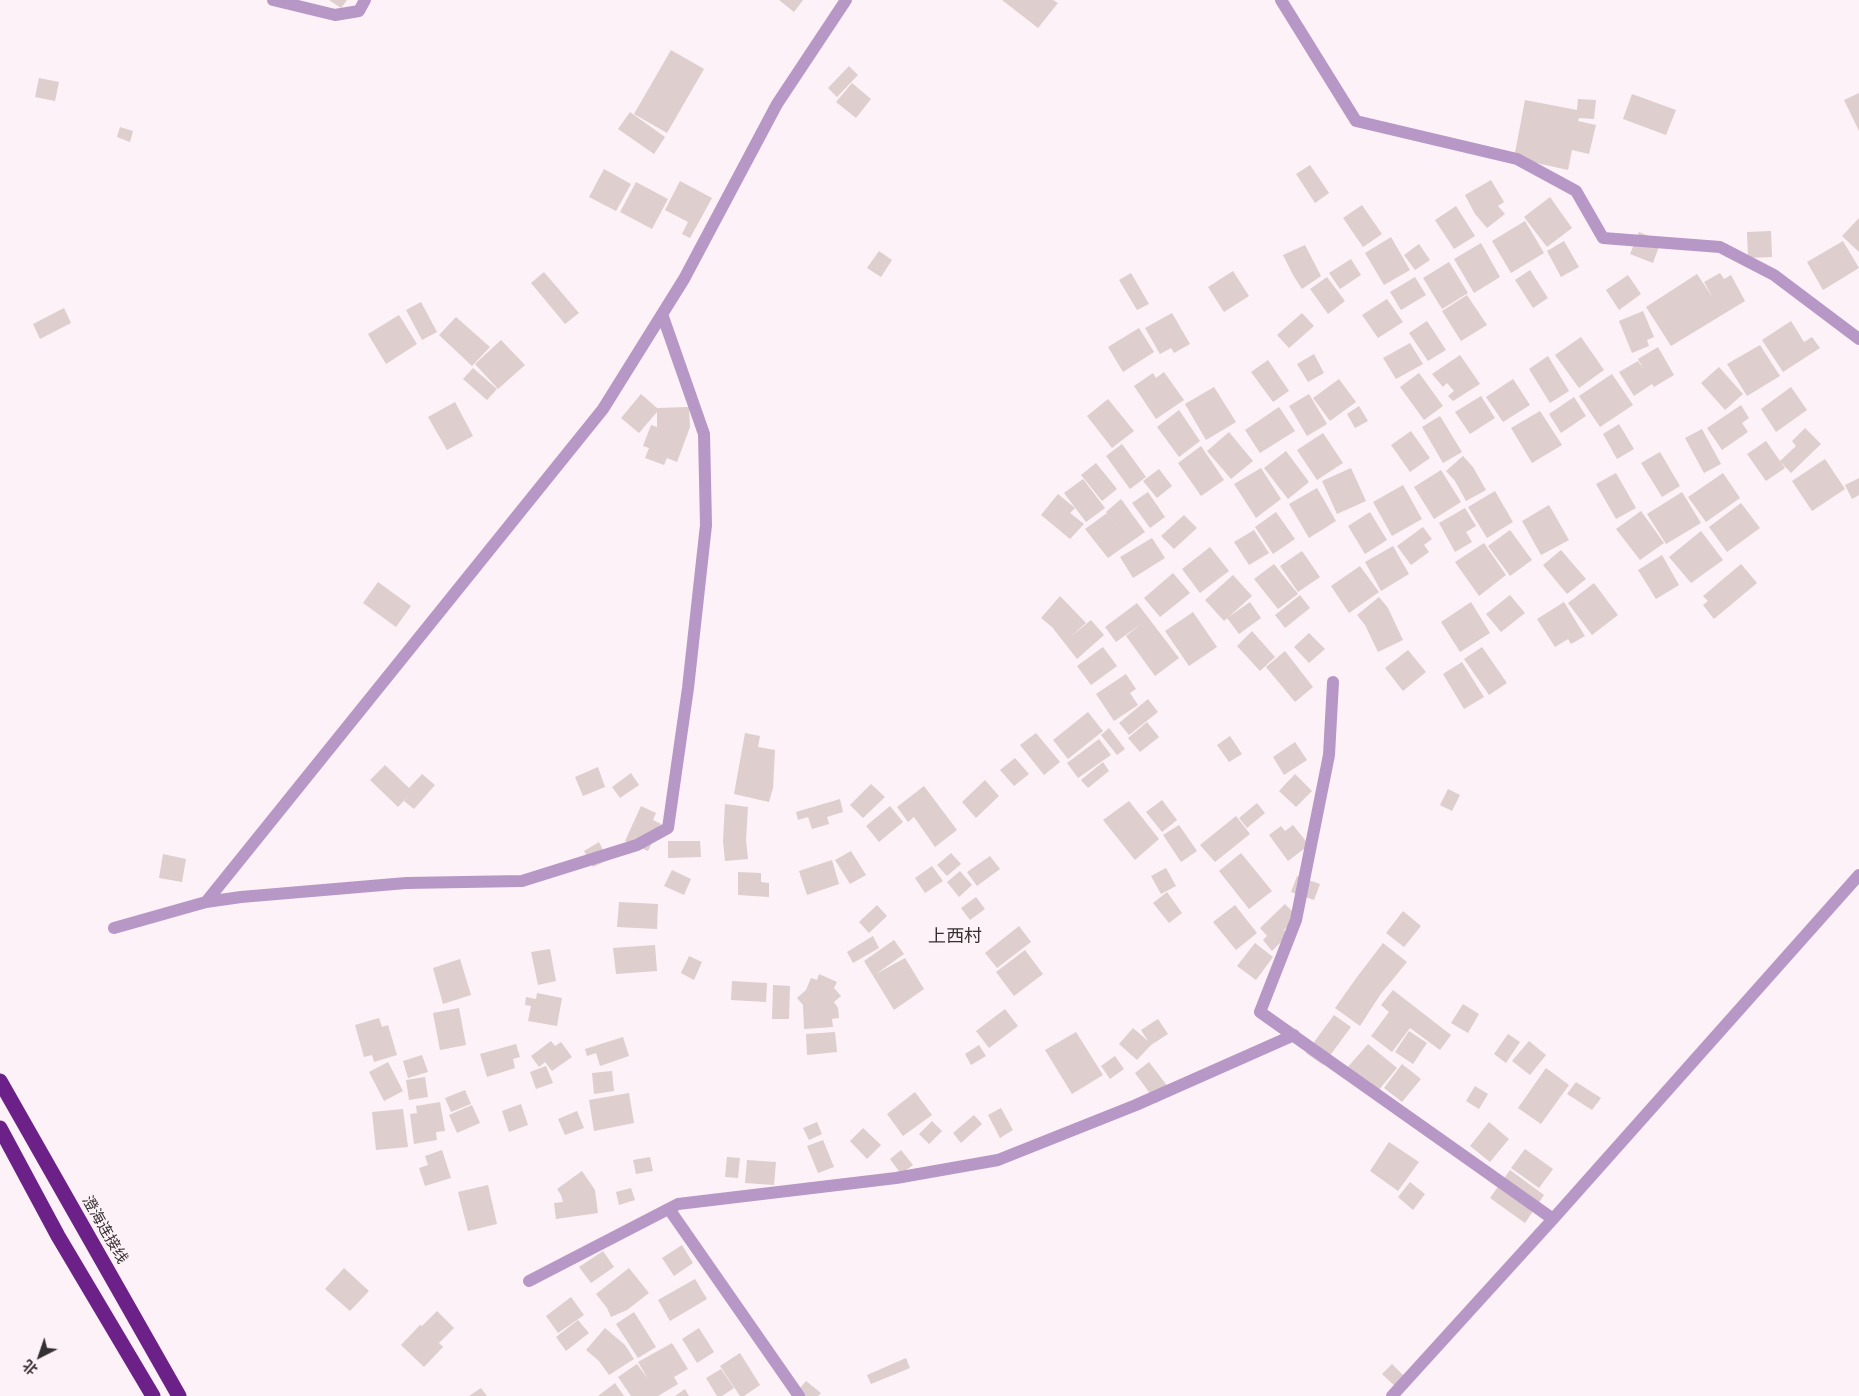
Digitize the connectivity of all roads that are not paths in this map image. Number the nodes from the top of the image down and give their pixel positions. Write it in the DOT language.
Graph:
graph roads {
  1 [pos="273,0"];
  2 [pos="365,0"];
  3 [pos="846,0"];
  4 [pos="1281,0"];
  5 [pos="662,314"];
  6 [pos="1859,339"];
  7 [pos="1334,682"];
  8 [pos="1859,875"];
  9 [pos="206,902"];
  10 [pos="114,928"];
  11 [pos="1294,1036"];
  12 [pos="0,1081"];
  13 [pos="0,1128"];
  14 [pos="669,1208"];
  15 [pos="1553,1219"];
  16 [pos="529,1281"];
  17 [pos="153,1396"];
  18 [pos="179,1396"];
  19 [pos="799,1396"];
  20 [pos="1392,1396"];
  1 -- 2 [label="street"];
  3 -- 5 [label="street"];
  4 -- 6 [label="street"];
  5 -- 9 [label="street"];
  5 -- 9 [label="street"];
  7 -- 11 [label="street"];
  8 -- 15 [label="street"];
  9 -- 10 [label="street"];
  11 -- 14 [label="street"];
  11 -- 15 [label="street"];
  12 -- 18 [label="highway, 澄海连接线"];
  13 -- 17 [label="highway"];
  14 -- 16 [label="street"];
  14 -- 19 [label="street"];
  15 -- 20 [label="street"];
}
